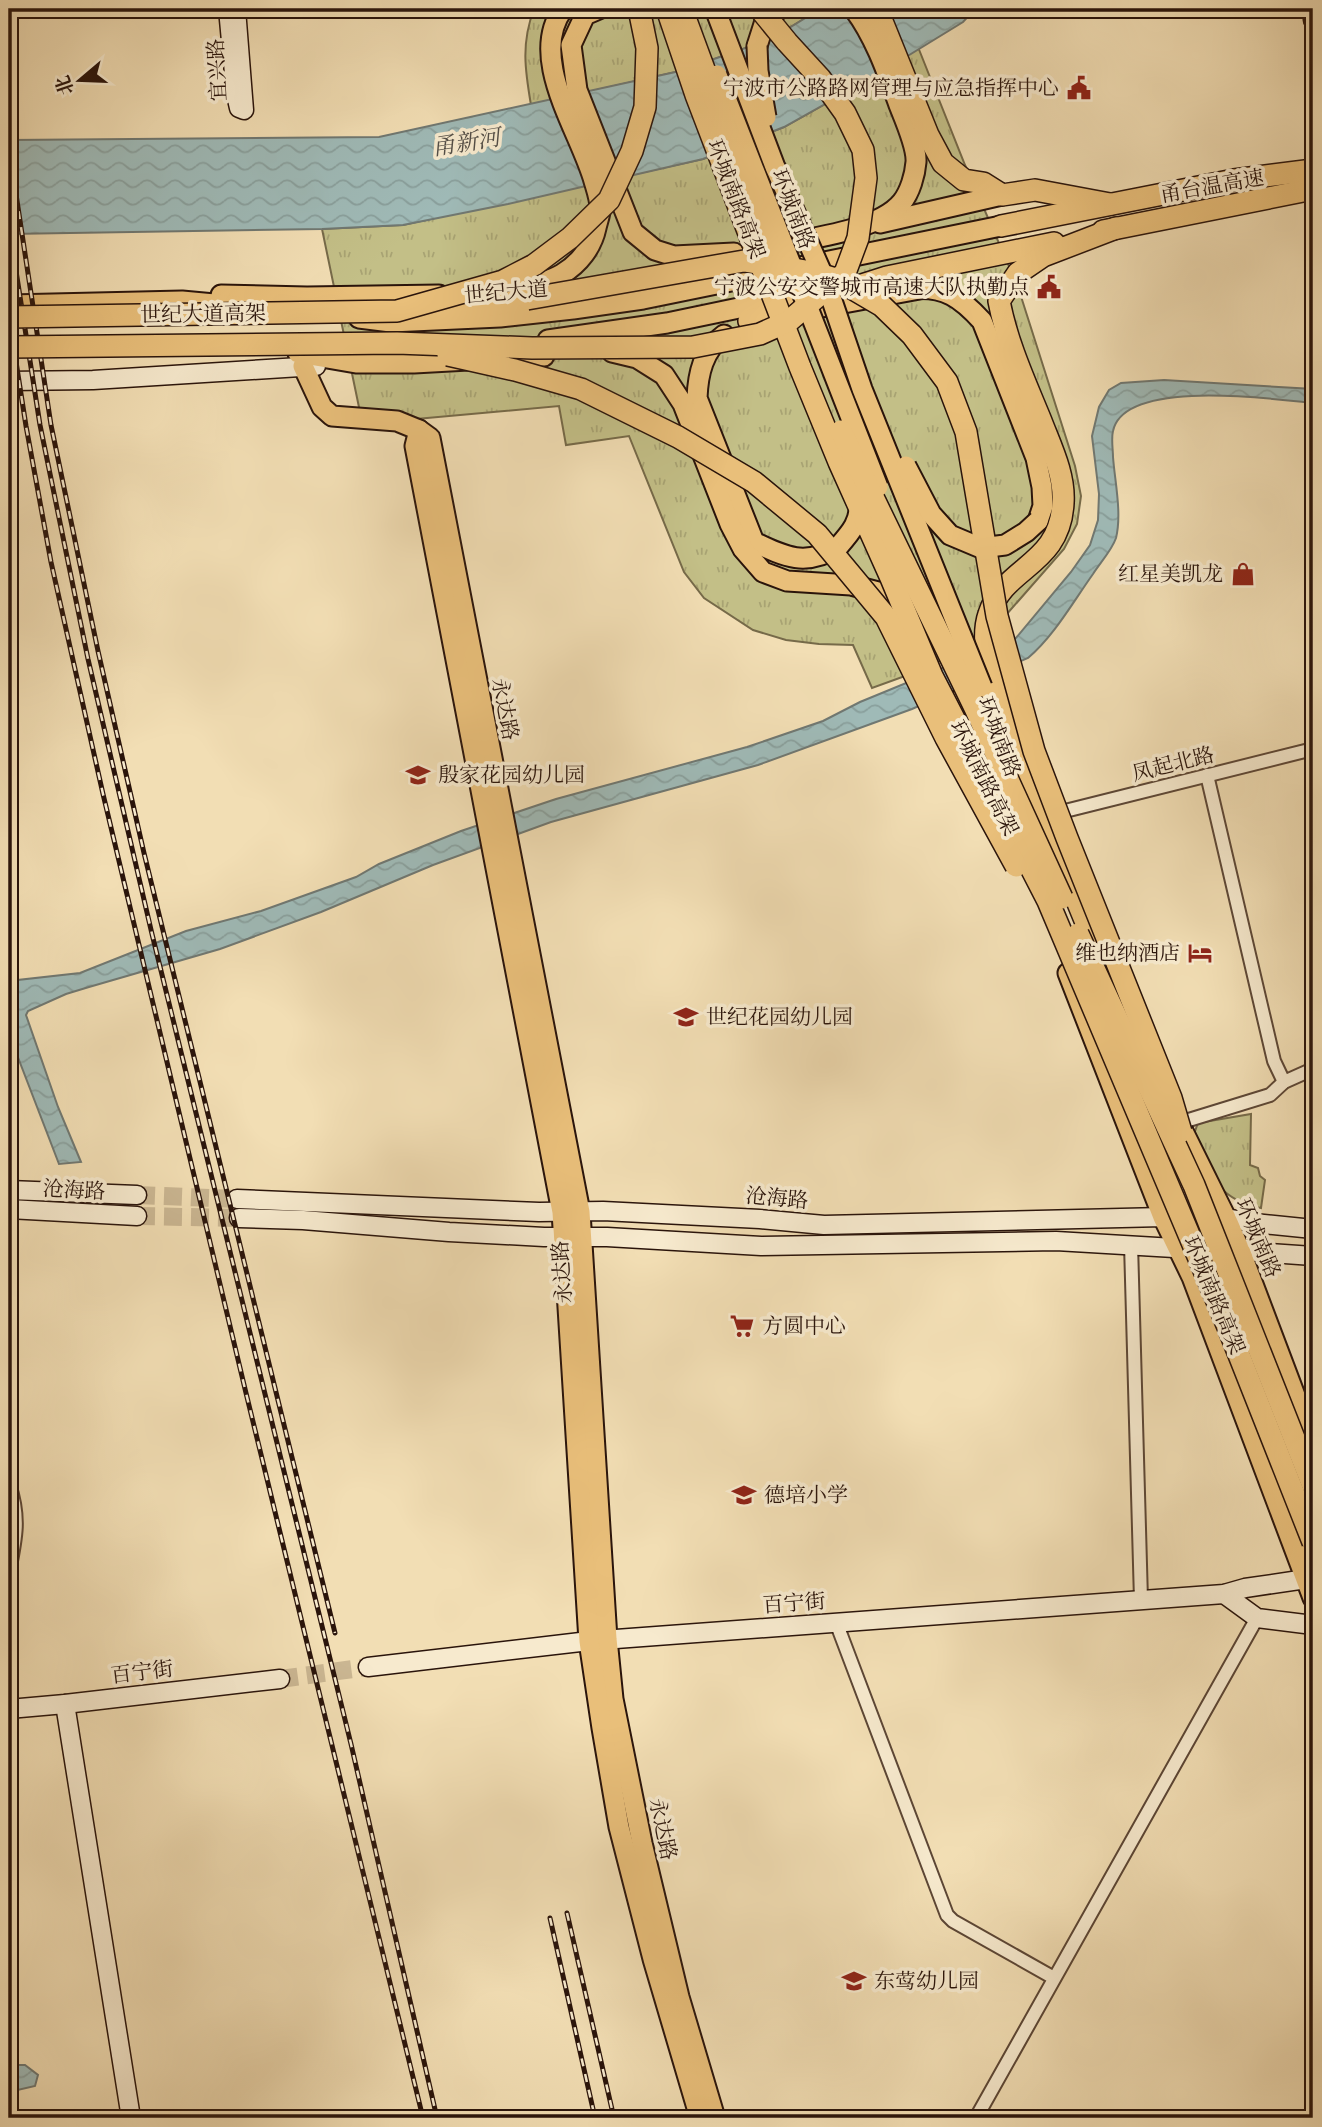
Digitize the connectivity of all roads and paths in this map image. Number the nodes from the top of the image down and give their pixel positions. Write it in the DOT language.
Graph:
graph roads {
  1 [pos="228,9"];
  2 [pos="236,9"];
  3 [pos="563,9"];
  4 [pos="599,9"];
  5 [pos="639,9"];
  6 [pos="656,9"];
  7 [pos="667,9"];
  8 [pos="682,9"];
  9 [pos="691,9"];
  10 [pos="715,9"];
  11 [pos="760,9"];
  12 [pos="779,9"];
  13 [pos="854,9"];
  14 [pos="877,9"];
  15 [pos="1313,9"];
  16 [pos="1313,20"];
  17 [pos="709,56"];
  18 [pos="898,80"];
  19 [pos="1313,156"];
  20 [pos="1313,170"];
  21 [pos="1234,180"];
  22 [pos="1313,189"];
  23 [pos="1002,195"];
  24 [pos="1313,202"];
  25 [pos="1242,203"];
  26 [pos="1110,204"];
  27 [pos="1001,226"];
  28 [pos="1116,228"];
  29 [pos="848,231"];
  30 [pos="734,253"];
  31 [pos="887,277"];
  32 [pos="786,279"];
  33 [pos="925,288"];
  34 [pos="822,289"];
  35 [pos="511,291"];
  36 [pos="182,301"];
  37 [pos="9,304"];
  38 [pos="397,311"];
  39 [pos="747,314"];
  40 [pos="9,317"];
  41 [pos="397,343"];
  42 [pos="9,347"];
  43 [pos="9,354"];
  44 [pos="300,360"];
  45 [pos="9,381"];
  46 [pos="874,479"];
  47 [pos="988,684"];
  48 [pos="956,699"];
  49 [pos="1313,749"];
  50 [pos="1207,775"];
  51 [pos="1042,816"];
  52 [pos="1097,949"];
  53 [pos="1071,967"];
  54 [pos="1313,1069"];
  55 [pos="1284,1082"];
  56 [pos="1179,1123"];
  57 [pos="1194,1185"];
  58 [pos="9,1190"];
  59 [pos="136,1195"];
  60 [pos="237,1199"];
  61 [pos="9,1209"];
  62 [pos="571,1212"];
  63 [pos="137,1216"];
  64 [pos="1163,1217"];
  65 [pos="239,1218"];
  66 [pos="1226,1218"];
  67 [pos="1313,1229"];
  68 [pos="573,1237"];
  69 [pos="1131,1244"];
  70 [pos="1179,1248"];
  71 [pos="1240,1250"];
  72 [pos="1313,1256"];
  73 [pos="1313,1443"];
  74 [pos="9,1484"];
  75 [pos="1313,1486"];
  76 [pos="1312,1538"];
  77 [pos="9,1571"];
  78 [pos="1306,1579"];
  79 [pos="1224,1594"];
  80 [pos="1313,1598"];
  81 [pos="1141,1600"];
  82 [pos="1257,1618"];
  83 [pos="836,1622"];
  84 [pos="1313,1625"];
  85 [pos="598,1640"];
  86 [pos="368,1667"];
  87 [pos="280,1679"];
  88 [pos="65,1704"];
  89 [pos="9,1709"];
  90 [pos="1054,1979"];
  91 [pos="131,2118"];
  92 [pos="700,2118"];
  93 [pos="715,2118"];
  94 [pos="976,2118"];
  1 -- 2 [label="main road, 宜兴路"];
  3 -- 35 [label="main road"];
  4 -- 30 [label="main road"];
  5 -- 38 [label="highway, bridge"];
  6 -- 32 [label="main road, bridge"];
  7 -- 53 [label="highway, 环城南路高架, bridge"];
  8 -- 57 [label="highway, 环城南路高架, bridge"];
  9 -- 17 [label="main road, 环城南路"];
  10 -- 34 [label="main road, 环城南路, bridge"];
  11 -- 41 [label="highway, bridge"];
  12 -- 34 [label="main road, bridge"];
  13 -- 18 [label="main road"];
  14 -- 18 [label="highway"];
  15 -- 16 [label="main road"];
  17 -- 32 [label="main road, bridge"];
  17 -- 46 [label="main road, 环城南路, bridge"];
  18 -- 23 [label="highway"];
  18 -- 29 [label="main road"];
  19 -- 21 [label="highway"];
  20 -- 21 [label="highway, 甬台温高速"];
  21 -- 26 [label="highway, 甬台温高速"];
  22 -- 25 [label="highway, 甬台温高速"];
  23 -- 26 [label="highway"];
  23 -- 29 [label="main road"];
  24 -- 25 [label="highway"];
  25 -- 28 [label="highway, 甬台温高速"];
  26 -- 27 [label="highway, 甬台温高速"];
  27 -- 29 [label="main road"];
  27 -- 36 [label="main road, 世纪大道"];
  28 -- 31 [label="highway"];
  28 -- 47 [label="highway"];
  29 -- 30 [label="main road"];
  30 -- 35 [label="main road"];
  31 -- 34 [label="highway"];
  31 -- 39 [label="main road"];
  32 -- 39 [label="main road, bridge"];
  32 -- 46 [label="main road, bridge"];
  33 -- 34 [label="main road"];
  33 -- 34 [label="main road, bridge"];
  33 -- 39 [label="main road"];
  34 -- 39 [label="highway"];
  34 -- 47 [label="main road, 环城南路, bridge"];
  35 -- 36 [label="main road"];
  36 -- 37 [label="main road, 世纪大道"];
  38 -- 40 [label="highway, 世纪大道高架, bridge"];
  38 -- 57 [label="highway, bridge"];
  39 -- 44 [label="main road"];
  41 -- 42 [label="highway, 世纪大道高架, bridge"];
  41 -- 53 [label="highway, bridge"];
  43 -- 44 [label="main road"];
  44 -- 45 [label="main road"];
  44 -- 48 [label="main road, bridge"];
  44 -- 62 [label="main road, 永达路"];
  46 -- 48 [label="main road, 环城南路, bridge"];
  47 -- 51 [label="highway"];
  47 -- 52 [label="main road, 环城南路"];
  48 -- 53 [label="main road, 环城南路"];
  49 -- 50 [label="street, 凤起北路"];
  50 -- 51 [label="street, 凤起北路"];
  50 -- 55 [label="street"];
  51 -- 52 [label="highway"];
  52 -- 56 [label="main road, 环城南路"];
  53 -- 64 [label="main road, 环城南路"];
  53 -- 76 [label="highway, 环城南路高架, bridge"];
  54 -- 55 [label="street"];
  55 -- 56 [label="street"];
  56 -- 66 [label="main road, 环城南路"];
  57 -- 75 [label="highway, 环城南路高架, bridge"];
  58 -- 59 [label="main road, 沧海路"];
  60 -- 62 [label="main road, 沧海路"];
  61 -- 63 [label="main road, 沧海路"];
  62 -- 64 [label="main road, 沧海路"];
  62 -- 68 [label="main road, 永达路"];
  64 -- 66 [label="main road, 沧海路"];
  64 -- 70 [label="main road, 环城南路"];
  65 -- 68 [label="main road, 沧海路"];
  66 -- 67 [label="main road, 沧海路"];
  66 -- 71 [label="main road, 环城南路"];
  68 -- 69 [label="main road, 沧海路"];
  68 -- 85 [label="main road, 永达路"];
  69 -- 70 [label="main road, 沧海路"];
  69 -- 81 [label="street"];
  70 -- 71 [label="main road, 沧海路"];
  70 -- 78 [label="main road, 环城南路"];
  71 -- 72 [label="main road, 沧海路"];
  71 -- 73 [label="main road, 环城南路"];
  74 -- 77 [label="street"];
  78 -- 79 [label="main road, 百宁街"];
  78 -- 80 [label="main road, 环城南路"];
  79 -- 81 [label="main road, 百宁街"];
  79 -- 82 [label="main road"];
  81 -- 83 [label="main road, 百宁街"];
  82 -- 84 [label="main road"];
  82 -- 90 [label="street"];
  83 -- 85 [label="main road, 百宁街"];
  83 -- 90 [label="street"];
  85 -- 86 [label="main road, 百宁街"];
  85 -- 92 [label="main road, 永达路"];
  85 -- 93 [label="main road, 永达路"];
  87 -- 88 [label="main road, 百宁街"];
  88 -- 89 [label="main road, 百宁街"];
  88 -- 91 [label="main road"];
  90 -- 94 [label="street"];
}
